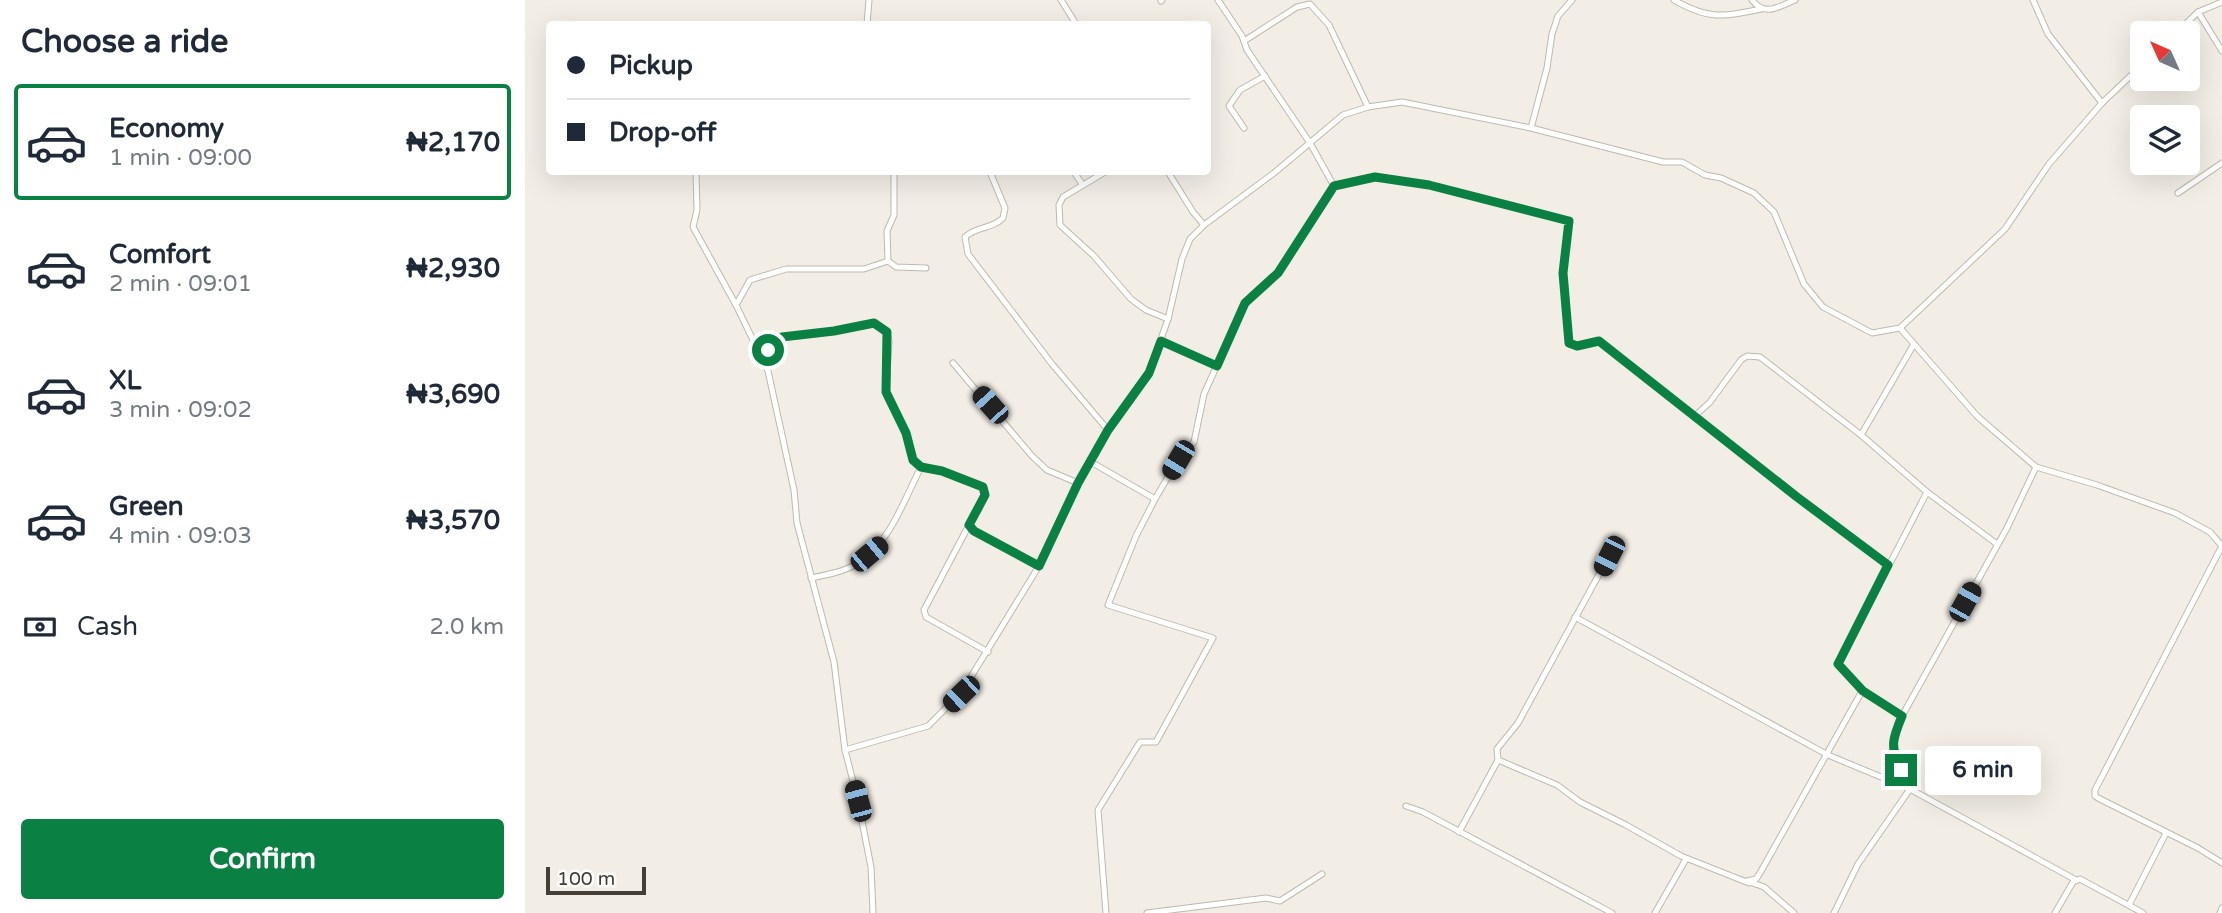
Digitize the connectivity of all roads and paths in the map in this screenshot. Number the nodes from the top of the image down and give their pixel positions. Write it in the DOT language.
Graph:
graph roads {
  1 [pos="869,0"];
  2 [pos="1061,0"];
  3 [pos="1218,0"];
  4 [pos="1292,0"];
  5 [pos="1572,0"];
  6 [pos="1674,0"];
  7 [pos="1752,0"];
  8 [pos="1795,0"];
  9 [pos="2033,0"];
  10 [pos="2222,2"];
  11 [pos="1297,7"];
  12 [pos="1761,9"];
  13 [pos="2198,12"];
  14 [pos="867,21"];
  15 [pos="1074,21"];
  16 [pos="2189,21"];
  17 [pos="1244,41"];
  18 [pos="2222,51"];
  19 [pos="1265,75"];
  20 [pos="2130,76"];
  21 [pos="2102,103"];
  22 [pos="1368,107"];
  23 [pos="1244,128"];
  24 [pos="1531,128"];
  25 [pos="1310,143"];
  26 [pos="2222,163"];
  27 [pos="696,175"];
  28 [pos="894,175"];
  29 [pos="991,175"];
  30 [pos="1076,175"];
  31 [pos="1100,175"];
  32 [pos="1170,175"];
  33 [pos="1081,184"];
  34 [pos="1334,186"];
  35 [pos="2178,193"];
  36 [pos="1204,225"];
  37 [pos="888,261"];
  38 [pos="926,268"];
  39 [pos="736,305"];
  40 [pos="1168,319"];
  41 [pos="1900,328"];
  42 [pos="1161,341"];
  43 [pos="1914,344"];
  44 [pos="953,363"];
  45 [pos="1217,366"];
  46 [pos="768,371"];
  47 [pos="1695,416"];
  48 [pos="1108,430"];
  49 [pos="1861,435"];
  50 [pos="1091,462"];
  51 [pos="921,467"];
  52 [pos="2036,467"];
  53 [pos="1078,483"];
  54 [pos="1927,492"];
  55 [pos="1155,499"];
  56 [pos="969,525"];
  57 [pos="1997,544"];
  58 [pos="2222,546"];
  59 [pos="1609,556"];
  60 [pos="1888,565"];
  61 [pos="1039,566"];
  62 [pos="811,578"];
  63 [pos="1575,617"];
  64 [pos="988,652"];
  65 [pos="1863,691"];
  66 [pos="1902,716"];
  67 [pos="845,750"];
  68 [pos="1828,755"];
  69 [pos="1497,760"];
  70 [pos="1910,789"];
  71 [pos="1406,806"];
  72 [pos="1459,832"];
  73 [pos="2166,833"];
  74 [pos="1686,859"];
  75 [pos="2222,863"];
  76 [pos="1322,874"];
  77 [pos="2076,880"];
  78 [pos="1747,881"];
  79 [pos="2129,905"];
  80 [pos="873,913"];
  81 [pos="1106,913"];
  82 [pos="1147,913"];
  83 [pos="1612,913"];
  84 [pos="1655,913"];
  85 [pos="1794,913"];
  86 [pos="1835,913"];
  87 [pos="2055,913"];
  88 [pos="2143,913"];
  1 -- 14 [label="street"];
  2 -- 15 [label="street"];
  3 -- 17 [label="street"];
  4 -- 11 [label="street"];
  5 -- 24 [label="street"];
  6 -- 12 [label="street"];
  7 -- 12 [label="street"];
  8 -- 12 [label="street"];
  9 -- 21 [label="street"];
  10 -- 13 [label="street"];
  11 -- 17 [label="street"];
  11 -- 22 [label="street"];
  13 -- 16 [label="street"];
  13 -- 18 [label="street"];
  17 -- 19 [label="street"];
  19 -- 23 [label="street"];
  19 -- 25 [label="street"];
  20 -- 21 [label="street"];
  21 -- 41 [label="street"];
  22 -- 24 [label="street"];
  22 -- 25 [label="street"];
  24 -- 41 [label="street"];
  25 -- 34 [label="street"];
  25 -- 36 [label="street"];
  26 -- 35 [label="street"];
  27 -- 39 [label="street"];
  28 -- 37 [label="street"];
  29 -- 48 [label="street"];
  30 -- 33 [label="street"];
  31 -- 33 [label="street"];
  32 -- 36 [label="street"];
  33 -- 40 [label="street"];
  34 -- 45 [label="street"];
  34 -- 47 [label="street"];
  36 -- 40 [label="street"];
  37 -- 38 [label="street"];
  37 -- 39 [label="street"];
  39 -- 46 [label="street"];
  40 -- 42 [label="street"];
  41 -- 43 [label="street"];
  42 -- 45 [label="street"];
  42 -- 48 [label="street"];
  43 -- 49 [label="street"];
  43 -- 52 [label="street"];
  44 -- 53 [label="street"];
  45 -- 55 [label="street"];
  46 -- 51 [label="street"];
  46 -- 62 [label="street"];
  47 -- 49 [label="street"];
  47 -- 60 [label="street"];
  48 -- 50 [label="street"];
  49 -- 54 [label="street"];
  50 -- 53 [label="street"];
  50 -- 55 [label="street"];
  51 -- 56 [label="street"];
  51 -- 62 [label="street"];
  52 -- 57 [label="street"];
  52 -- 58 [label="street"];
  53 -- 61 [label="street"];
  54 -- 57 [label="street"];
  54 -- 60 [label="street"];
  55 -- 81 [label="street"];
  56 -- 61 [label="street"];
  56 -- 64 [label="street"];
  57 -- 66 [label="street"];
  58 -- 73 [label="street"];
  59 -- 63 [label="street"];
  60 -- 65 [label="street"];
  61 -- 64 [label="street"];
  62 -- 67 [label="street"];
  63 -- 68 [label="street"];
  63 -- 69 [label="street"];
  64 -- 67 [label="street"];
  65 -- 66 [label="street"];
  65 -- 68 [label="street"];
  66 -- 70 [label="street"];
  67 -- 80 [label="street"];
  68 -- 70 [label="street"];
  68 -- 78 [label="street"];
  69 -- 72 [label="street"];
  69 -- 74 [label="street"];
  70 -- 77 [label="street"];
  70 -- 86 [label="street"];
  71 -- 72 [label="street"];
  72 -- 83 [label="street"];
  73 -- 75 [label="street"];
  73 -- 79 [label="street"];
  74 -- 78 [label="street"];
  74 -- 84 [label="street"];
  76 -- 82 [label="street"];
  77 -- 79 [label="street"];
  77 -- 87 [label="street"];
  78 -- 85 [label="street"];
  79 -- 88 [label="street"];
}
